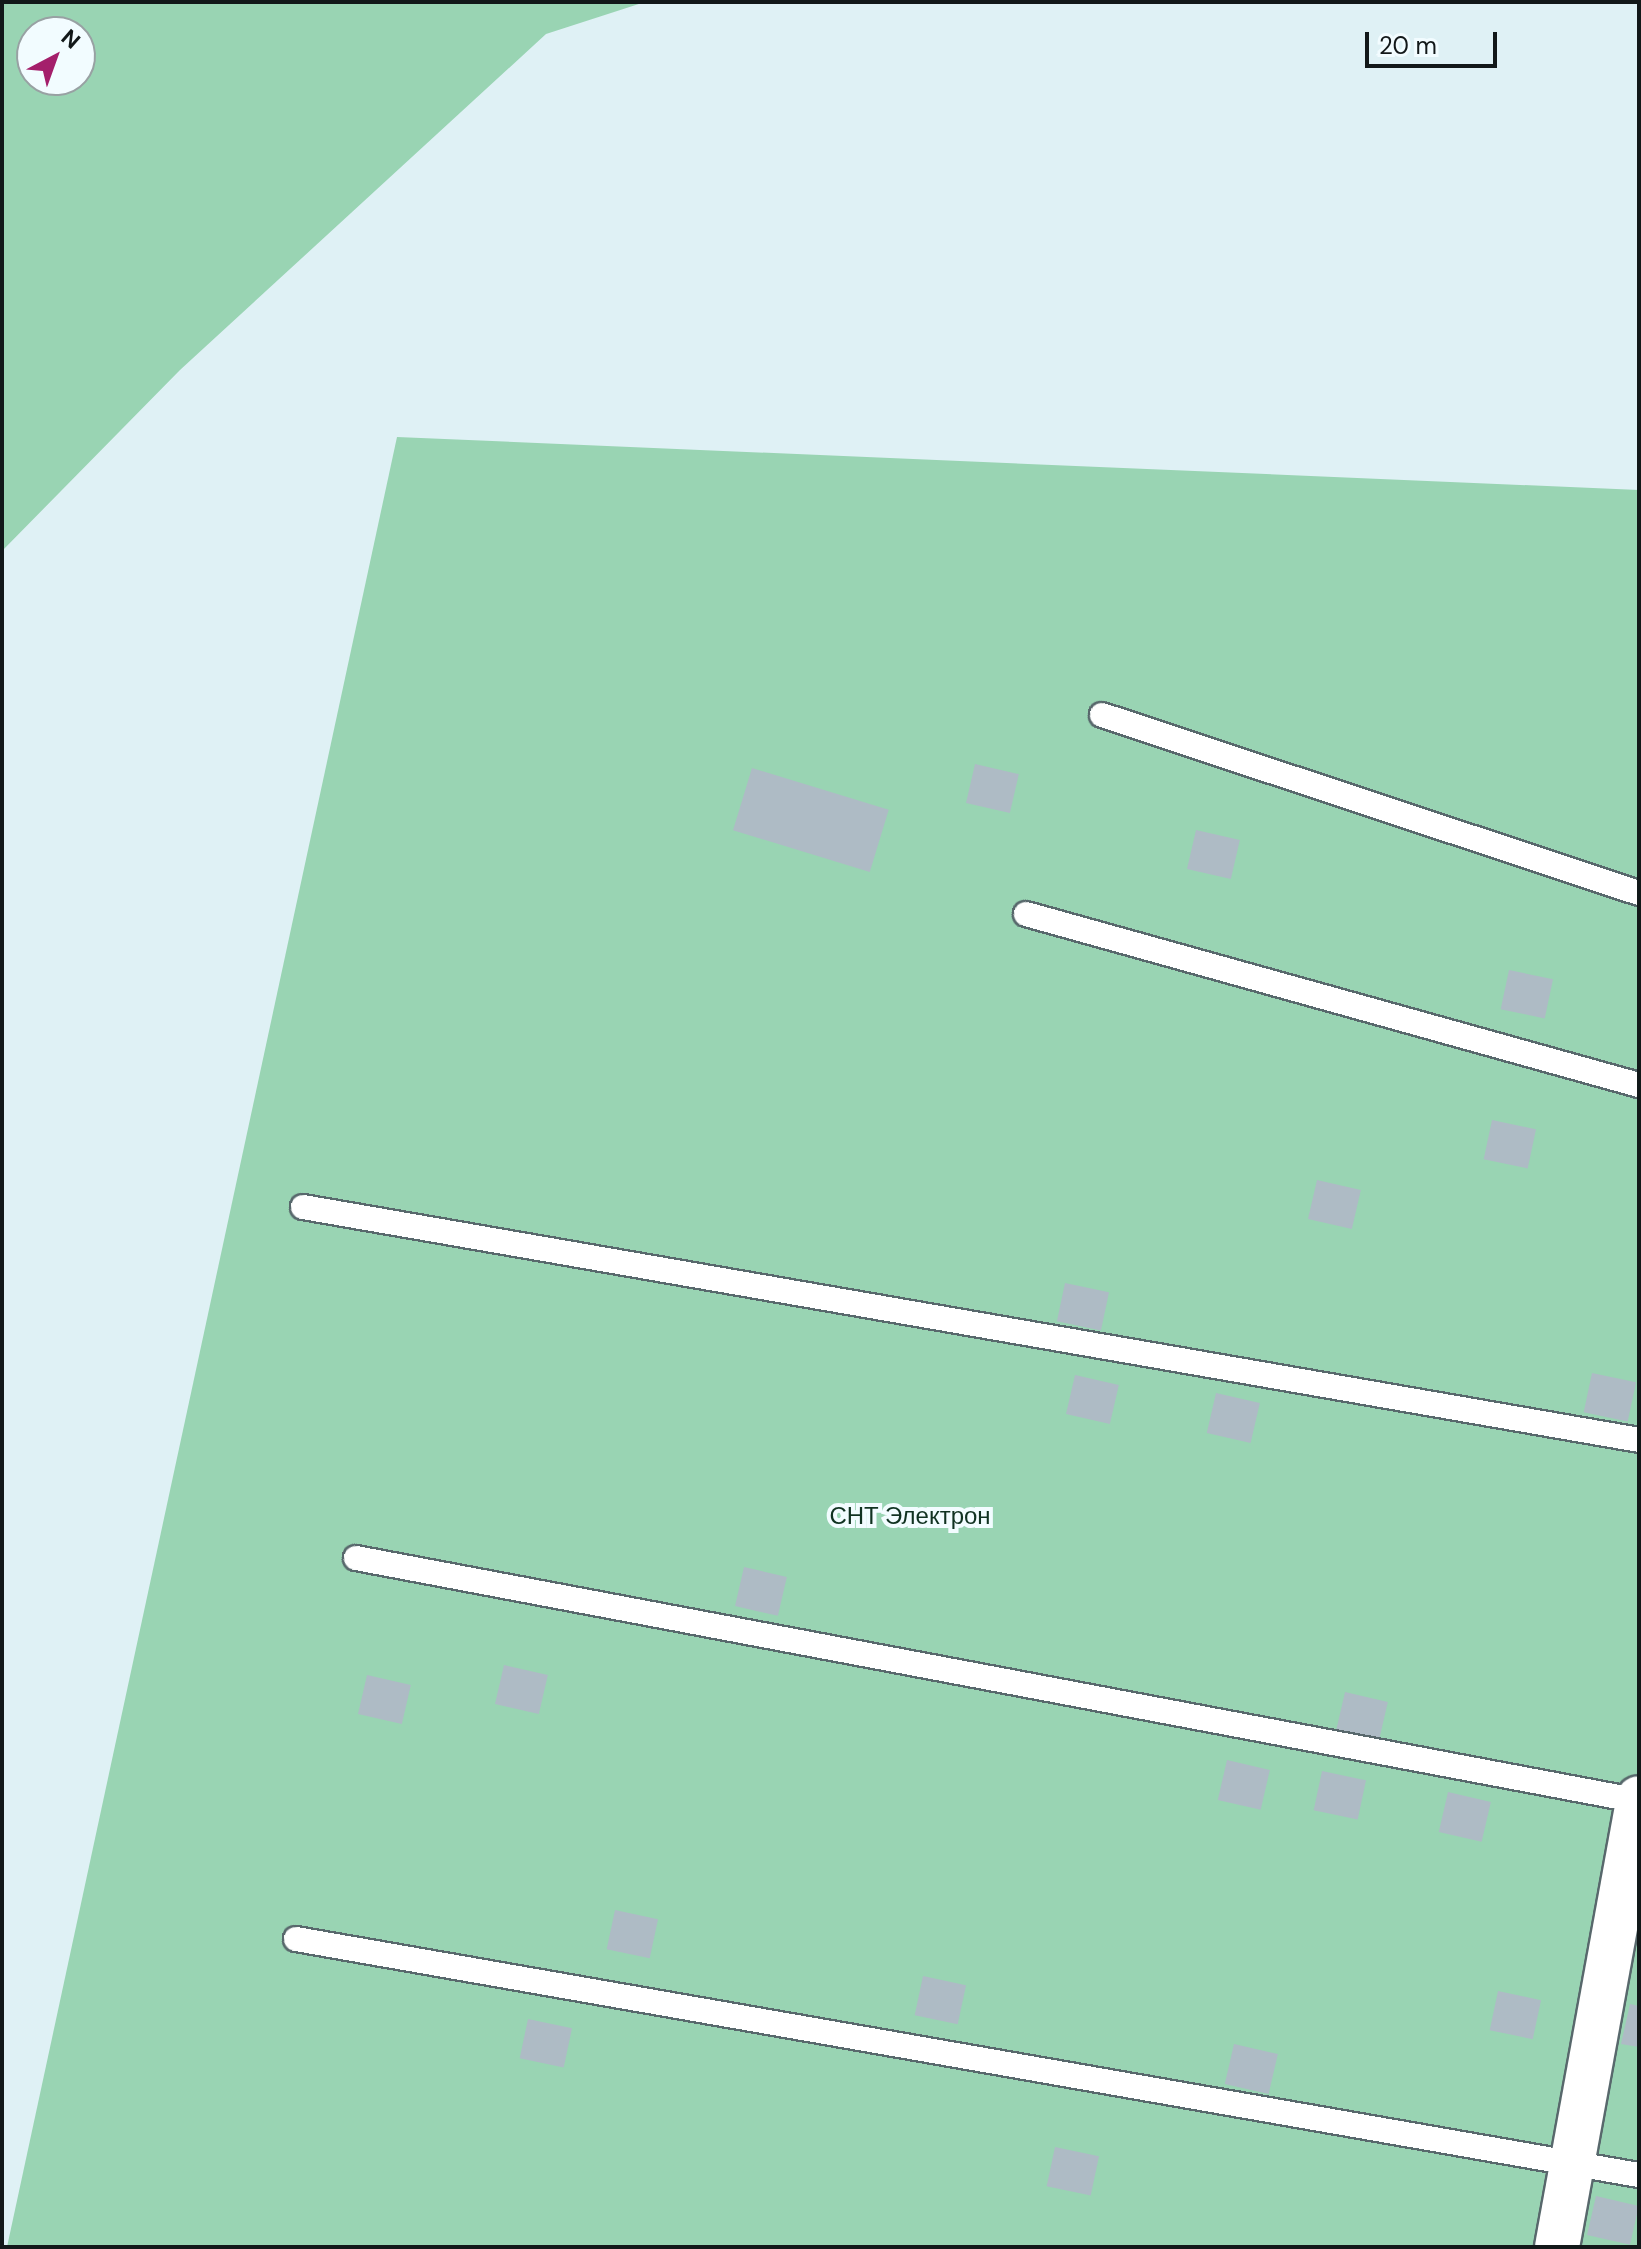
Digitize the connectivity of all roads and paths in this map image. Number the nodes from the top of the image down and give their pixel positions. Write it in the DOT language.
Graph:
graph roads {
  1 [pos="1102,715"];
  2 [pos="1639,893"];
  3 [pos="1026,914"];
  4 [pos="1639,1085"];
  5 [pos="303,1207"];
  6 [pos="1639,1440"];
  7 [pos="356,1558"];
  8 [pos="1639,1800"];
  9 [pos="296,1939"];
  10 [pos="1572,2164"];
  11 [pos="1639,2175"];
  12 [pos="1557,2247"];
  1 -- 2 [label="lane"];
  3 -- 4 [label="lane"];
  5 -- 6 [label="lane"];
  7 -- 8 [label="lane"];
  8 -- 10 [label="street"];
  9 -- 10 [label="lane"];
  10 -- 11 [label="lane"];
  10 -- 12 [label="street"];
}
